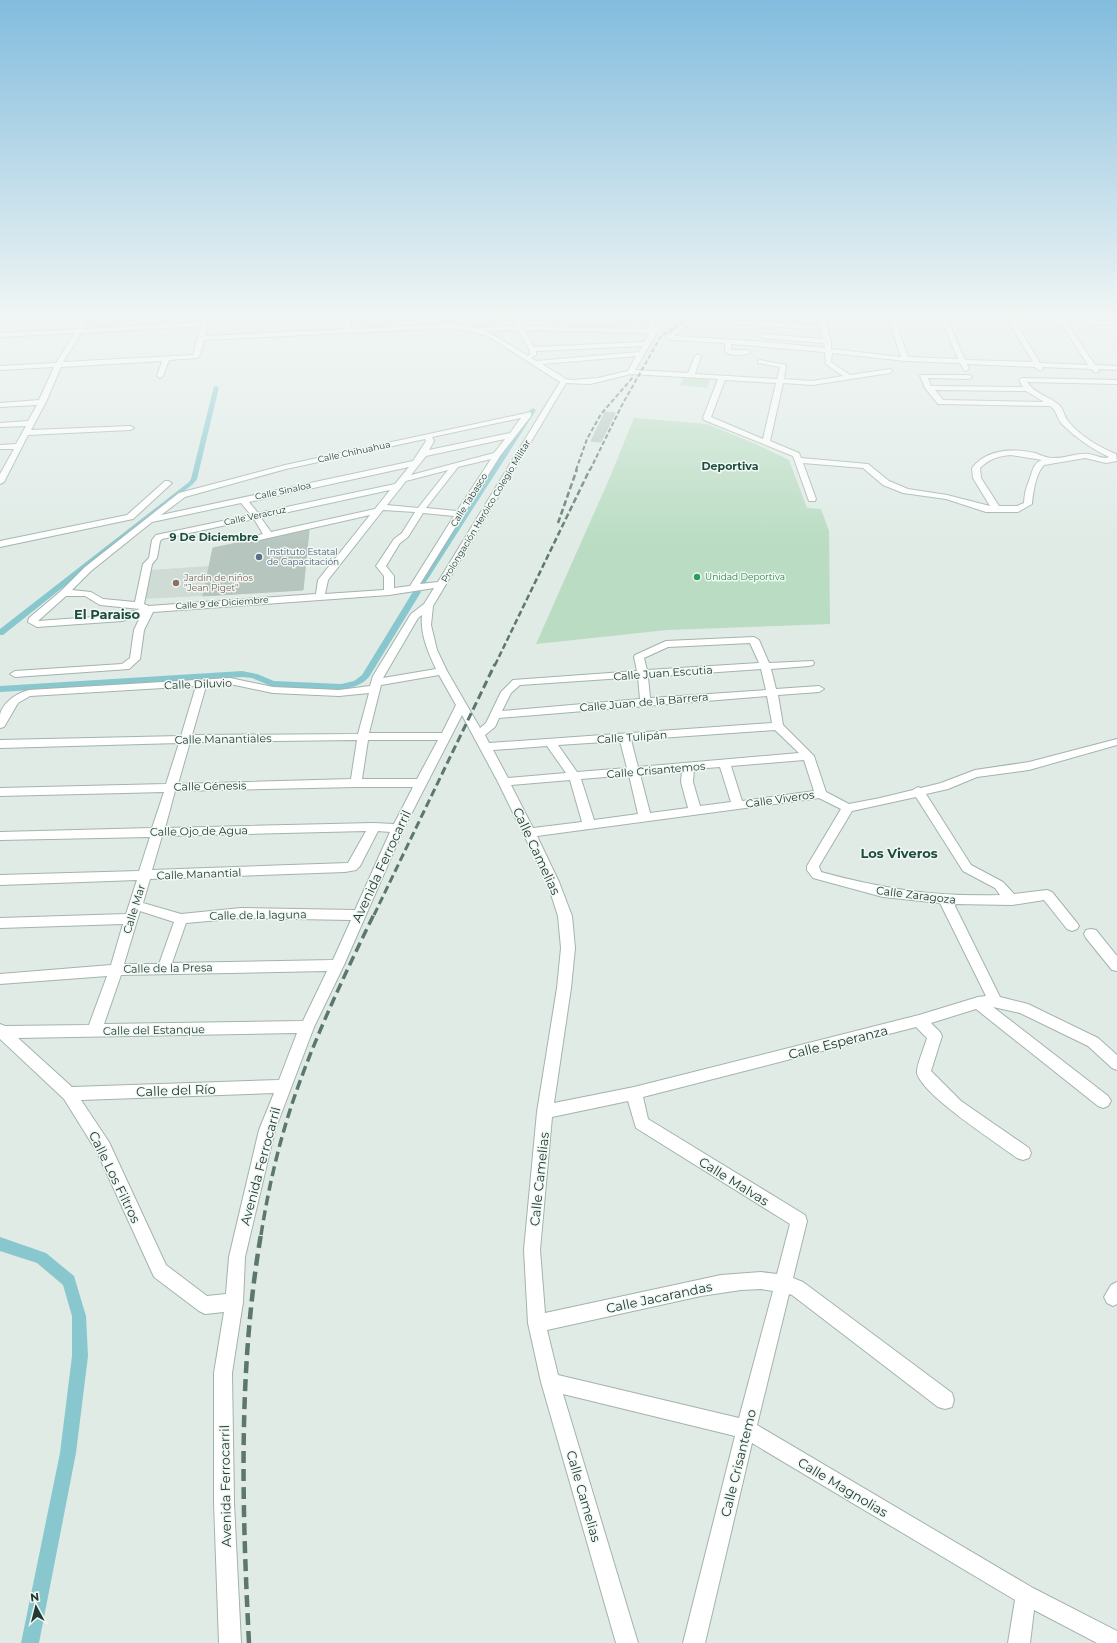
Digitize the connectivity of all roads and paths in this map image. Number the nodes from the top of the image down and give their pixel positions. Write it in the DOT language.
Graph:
graph roads {
  1 [pos="46,394"];
  2 [pos="556,394"];
  3 [pos="716,394"];
  4 [pos="777,394"];
  5 [pos="934,394"];
  6 [pos="976,394"];
  7 [pos="1035,394"];
  8 [pos="42,402"];
  9 [pos="980,403"];
  10 [pos="1051,404"];
  11 [pos="0,405"];
  12 [pos="528,414"];
  13 [pos="31,423"];
  14 [pos="0,425"];
  15 [pos="130,428"];
  16 [pos="25,433"];
  17 [pos="512,435"];
  18 [pos="427,436"];
  19 [pos="766,442"];
  20 [pos="18,446"];
  21 [pos="0,447"];
  22 [pos="423,454"];
  23 [pos="497,455"];
  24 [pos="798,460"];
  25 [pos="1052,461"];
  26 [pos="416,462"];
  27 [pos="454,466"];
  28 [pos="1,479"];
  29 [pos="401,482"];
  30 [pos="168,483"];
  31 [pos="812,499"];
  32 [pos="242,500"];
  33 [pos="380,509"];
  34 [pos="996,510"];
  35 [pos="420,511"];
  36 [pos="460,514"];
  37 [pos="256,516"];
  38 [pos="149,521"];
  39 [pos="268,535"];
  40 [pos="251,539"];
  41 [pos="0,544"];
  42 [pos="441,584"];
  43 [pos="413,588"];
  44 [pos="389,592"];
  45 [pos="64,594"];
  46 [pos="320,597"];
  47 [pos="140,605"];
  48 [pos="428,606"];
  49 [pos="149,609"];
  50 [pos="809,663"];
  51 [pos="765,666"];
  52 [pos="442,671"];
  53 [pos="15,674"];
  54 [pos="643,674"];
  55 [pos="202,684"];
  56 [pos="376,685"];
  57 [pos="819,689"];
  58 [pos="772,693"];
  59 [pos="645,702"];
  60 [pos="462,704"];
  61 [pos="495,715"];
  62 [pos="0,725"];
  63 [pos="778,726"];
  64 [pos="480,735"];
  65 [pos="363,736"];
  66 [pos="446,736"];
  67 [pos="626,737"];
  68 [pos="186,739"];
  69 [pos="551,742"];
  70 [pos="1117,742"];
  71 [pos="0,744"];
  72 [pos="808,756"];
  73 [pos="724,764"];
  74 [pos="688,767"];
  75 [pos="634,772"];
  76 [pos="575,777"];
  77 [pos="504,782"];
  78 [pos="356,783"];
  79 [pos="420,783"];
  80 [pos="171,787"];
  81 [pos="918,791"];
  82 [pos="0,792"];
  83 [pos="821,794"];
  84 [pos="738,805"];
  85 [pos="848,808"];
  86 [pos="695,811"];
  87 [pos="645,818"];
  88 [pos="589,826"];
  89 [pos="374,827"];
  90 [pos="398,828"];
  91 [pos="158,832"];
  92 [pos="529,833"];
  93 [pos="0,836"];
  94 [pos="144,876"];
  95 [pos="0,880"];
  96 [pos="945,900"];
  97 [pos="1012,900"];
  98 [pos="136,905"];
  99 [pos="359,915"];
  100 [pos="131,919"];
  101 [pos="181,919"];
  102 [pos="0,923"];
  103 [pos="1072,926"];
  104 [pos="1091,934"];
  105 [pos="337,965"];
  106 [pos="1117,966"];
  107 [pos="164,968"];
  108 [pos="116,970"];
  109 [pos="0,979"];
  110 [pos="995,1001"];
  111 [pos="978,1003"];
  112 [pos="919,1021"];
  113 [pos="307,1027"];
  114 [pos="1,1031"];
  115 [pos="94,1031"];
  116 [pos="1117,1064"];
  117 [pos="283,1086"];
  118 [pos="634,1093"];
  119 [pos="69,1094"];
  120 [pos="1103,1101"];
  121 [pos="545,1112"];
  122 [pos="1023,1153"];
  123 [pos="783,1283"];
  124 [pos="234,1302"];
  125 [pos="537,1324"];
  126 [pos="550,1382"];
  127 [pos="945,1400"];
  128 [pos="746,1429"];
  129 [pos="1026,1595"];
  130 [pos="1117,1642"];
  131 [pos="230,1643"];
  132 [pos="627,1643"];
  133 [pos="694,1643"];
  134 [pos="1019,1643"];
  1 -- 8 [label="street"];
  2 -- 42 [label="street, Prolongación Heróico Colegio Militar"];
  3 -- 19 [label="street"];
  4 -- 19 [label="street"];
  5 -- 9 [label="street"];
  6 -- 9 [label="street"];
  7 -- 10 [label="street"];
  8 -- 11 [label="street"];
  8 -- 13 [label="street"];
  9 -- 10 [label="street"];
  10 -- 25 [label="street"];
  12 -- 17 [label="street, Calle Tabasco"];
  12 -- 18 [label="street, Calle Chihuahua"];
  13 -- 14 [label="street"];
  13 -- 16 [label="street"];
  15 -- 16 [label="street"];
  16 -- 20 [label="street"];
  17 -- 22 [label="street"];
  17 -- 23 [label="street, Calle Tabasco"];
  18 -- 22 [label="street"];
  18 -- 38 [label="street, Calle Chihuahua"];
  19 -- 24 [label="street"];
  20 -- 21 [label="street"];
  20 -- 28 [label="street"];
  22 -- 26 [label="street"];
  23 -- 27 [label="street, Calle Veracruz"];
  23 -- 36 [label="street, Calle Tabasco"];
  24 -- 31 [label="street"];
  24 -- 34 [label="street"];
  25 -- 34 [label="street"];
  25 -- 34 [label="street"];
  26 -- 29 [label="street"];
  26 -- 32 [label="street, Calle Sinaloa"];
  27 -- 29 [label="street, Calle Veracruz"];
  27 -- 35 [label="street"];
  29 -- 33 [label="street"];
  29 -- 37 [label="street, Calle Veracruz"];
  30 -- 41 [label="street"];
  32 -- 37 [label="street"];
  32 -- 38 [label="street, Calle Sinaloa"];
  33 -- 35 [label="street"];
  33 -- 39 [label="street"];
  33 -- 46 [label="street"];
  35 -- 36 [label="street"];
  35 -- 44 [label="street"];
  36 -- 43 [label="street, Calle Tabasco"];
  37 -- 39 [label="street"];
  37 -- 47 [label="street, Calle Veracruz"];
  38 -- 45 [label="street"];
  39 -- 40 [label="street"];
  42 -- 43 [label="street"];
  42 -- 48 [label="street, Prolongación Heróico Colegio Militar"];
  43 -- 44 [label="street, Calle 9 de Diciembre"];
  44 -- 46 [label="street, Calle 9 de Diciembre"];
  45 -- 47 [label="street"];
  45 -- 49 [label="street, Calle 9 de Diciembre"];
  46 -- 49 [label="street, Calle 9 de Diciembre"];
  47 -- 49 [label="street"];
  48 -- 52 [label="street, Prolongación Heróico Colegio Militar"];
  48 -- 56 [label="street"];
  49 -- 53 [label="street"];
  50 -- 51 [label="street, Calle Juan Escutia"];
  51 -- 54 [label="street, Calle Juan Escutia"];
  51 -- 54 [label="street"];
  51 -- 58 [label="street"];
  52 -- 56 [label="street, Calle Diluvio"];
  52 -- 60 [label="street, Prolongación Heróico Colegio Militar"];
  54 -- 59 [label="street"];
  54 -- 61 [label="street, Calle Juan Escutia"];
  55 -- 56 [label="street, Calle Diluvio"];
  55 -- 62 [label="street, Calle Diluvio"];
  55 -- 68 [label="street, Calle Mar"];
  56 -- 65 [label="street"];
  57 -- 58 [label="street, Calle Juan de la Barrera"];
  58 -- 59 [label="street, Calle Juan de la Barrera"];
  58 -- 63 [label="street"];
  59 -- 61 [label="street, Calle Juan de la Barrera"];
  60 -- 64 [label="street, Prolongación Heróico Colegio Militar"];
  60 -- 66 [label="street, Avenida Ferrocarril"];
  61 -- 64 [label="street"];
  63 -- 67 [label="street, Calle Tulipán"];
  63 -- 72 [label="street"];
  64 -- 69 [label="street, Calle Tulipán"];
  64 -- 77 [label="street, Calle Camelias"];
  65 -- 66 [label="street, Calle Manantiales"];
  65 -- 68 [label="street, Calle Manantiales"];
  65 -- 78 [label="street"];
  66 -- 79 [label="street, Avenida Ferrocarril"];
  67 -- 69 [label="street, Calle Tulipán"];
  67 -- 75 [label="street"];
  68 -- 71 [label="street, Calle Manantiales"];
  68 -- 80 [label="street, Calle Mar"];
  69 -- 76 [label="street"];
  70 -- 81 [label="street"];
  72 -- 73 [label="street, Calle Crisantemos"];
  72 -- 83 [label="street"];
  73 -- 74 [label="street, Calle Crisantemos"];
  73 -- 84 [label="street"];
  74 -- 75 [label="street, Calle Crisantemos"];
  74 -- 86 [label="street"];
  75 -- 76 [label="street, Calle Crisantemos"];
  75 -- 87 [label="street"];
  76 -- 77 [label="street, Calle Crisantemos"];
  76 -- 88 [label="street"];
  77 -- 92 [label="street, Calle Camelias"];
  78 -- 79 [label="street, Calle Génesis"];
  78 -- 80 [label="street, Calle Génesis"];
  79 -- 90 [label="street, Avenida Ferrocarril"];
  80 -- 82 [label="street, Calle Génesis"];
  80 -- 91 [label="street, Calle Mar"];
  81 -- 85 [label="street"];
  81 -- 97 [label="street"];
  83 -- 84 [label="street, Calle Viveros"];
  83 -- 85 [label="street, Calle Viveros"];
  84 -- 86 [label="street, Calle Viveros"];
  85 -- 96 [label="street, Calle Zaragoza"];
  86 -- 87 [label="street, Calle Viveros"];
  87 -- 88 [label="street, Calle Viveros"];
  88 -- 92 [label="street, Calle Viveros"];
  89 -- 90 [label="street, Calle Ojo de Agua"];
  89 -- 91 [label="street, Calle Ojo de Agua"];
  89 -- 94 [label="street, Calle Manantial"];
  90 -- 99 [label="street, Avenida Ferrocarril"];
  91 -- 93 [label="street, Calle Ojo de Agua"];
  91 -- 94 [label="street, Calle Mar"];
  92 -- 121 [label="street, Calle Camelias"];
  94 -- 95 [label="street, Calle Manantial"];
  94 -- 98 [label="street, Calle Mar"];
  96 -- 97 [label="street, Calle Zaragoza"];
  96 -- 110 [label="street"];
  97 -- 103 [label="street, Calle Zaragoza"];
  98 -- 100 [label="street, Calle Mar"];
  98 -- 101 [label="street, Calle de la laguna"];
  99 -- 101 [label="street, Calle de la laguna"];
  99 -- 105 [label="street, Avenida Ferrocarril"];
  100 -- 102 [label="street"];
  100 -- 108 [label="street, Calle Mar"];
  101 -- 107 [label="street"];
  104 -- 106 [label="street"];
  105 -- 107 [label="street, Calle de la Presa"];
  105 -- 113 [label="street, Avenida Ferrocarril"];
  107 -- 108 [label="street, Calle de la Presa"];
  108 -- 109 [label="street, Calle de la Presa"];
  108 -- 115 [label="street, Calle Mar"];
  110 -- 111 [label="street, Calle Esperanza"];
  110 -- 116 [label="street, Calle Esperanza"];
  111 -- 112 [label="street, Calle Esperanza"];
  111 -- 120 [label="street"];
  112 -- 118 [label="street, Calle Esperanza"];
  112 -- 122 [label="street"];
  113 -- 115 [label="street, Calle del Estanque"];
  113 -- 117 [label="street, Avenida Ferrocarril"];
  114 -- 115 [label="street, Calle del Estanque"];
  114 -- 119 [label="street, Calle Los Filtros"];
  117 -- 119 [label="street, Calle del Río"];
  117 -- 124 [label="street, Avenida Ferrocarril"];
  118 -- 121 [label="street, Calle Esperanza"];
  118 -- 123 [label="street, Calle Malvas"];
  119 -- 124 [label="street, Calle Los Filtros"];
  121 -- 125 [label="street, Calle Camelias"];
  123 -- 125 [label="street, Calle Jacarandas"];
  123 -- 127 [label="street, Calle Jacarandas"];
  123 -- 128 [label="street, Calle Crisantemo"];
  124 -- 131 [label="street, Avenida Ferrocarril"];
  125 -- 126 [label="street, Calle Camelias"];
  126 -- 128 [label="street, Calle Magnolias"];
  126 -- 132 [label="street, Calle Camelias"];
  128 -- 129 [label="street, Calle Magnolias"];
  128 -- 133 [label="street, Calle Crisantemo"];
  129 -- 130 [label="street, Calle Magnolias"];
  129 -- 134 [label="street"];
}
